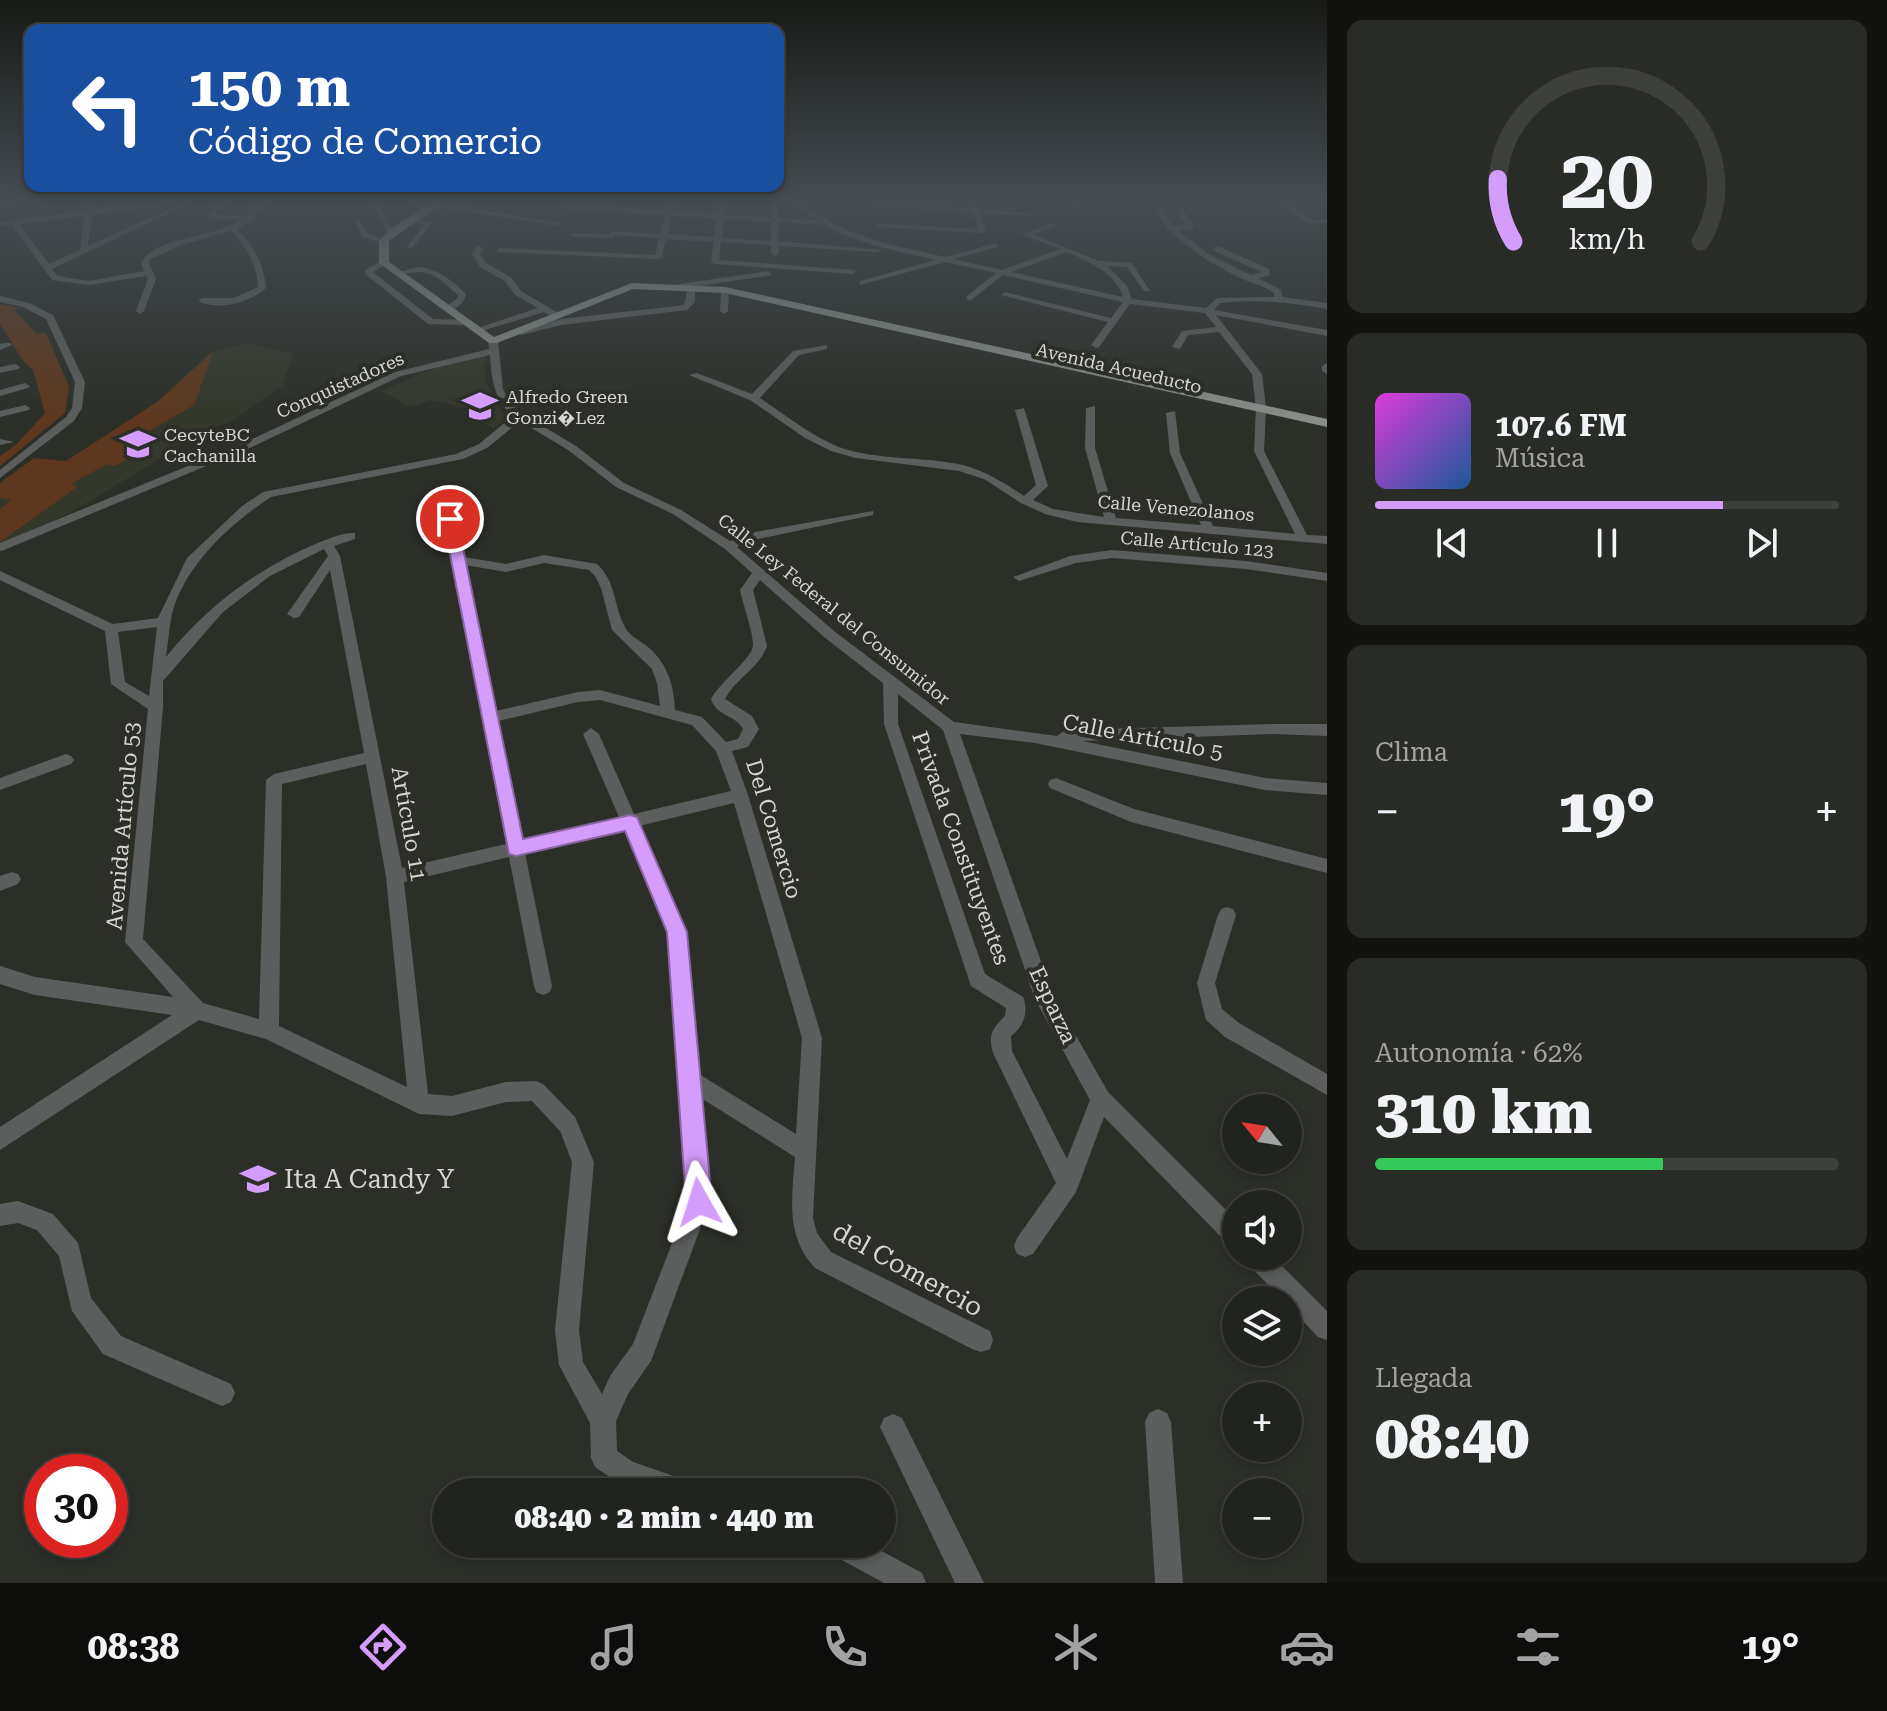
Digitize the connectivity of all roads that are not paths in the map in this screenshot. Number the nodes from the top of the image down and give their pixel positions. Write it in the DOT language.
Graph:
graph roads {
  1 [pos="52,273"];
  2 [pos="149,273"];
  3 [pos="261,273"];
  4 [pos="369,273"];
  5 [pos="398,273"];
  6 [pos="435,273"];
  7 [pos="497,273"];
  8 [pos="771,273"];
  9 [pos="823,273"];
  10 [pos="844,273"];
  11 [pos="897,273"];
  12 [pos="1001,273"];
  13 [pos="1113,273"];
  14 [pos="1135,273"];
  15 [pos="1221,273"];
  16 [pos="1242,273"];
  17 [pos="1261,273"];
  18 [pos="832,274"];
  19 [pos="1251,277"];
  20 [pos="863,283"];
  21 [pos="686,288"];
  22 [pos="1147,289"];
  23 [pos="725,290"];
  24 [pos="1005,295"];
  25 [pos="1278,297"];
  26 [pos="970,298"];
  27 [pos="0,299"];
  28 [pos="202,301"];
  29 [pos="1128,301"];
  30 [pos="1327,306"];
  31 [pos="448,309"];
  32 [pos="545,309"];
  33 [pos="140,311"];
  34 [pos="724,311"];
  35 [pos="1208,311"];
  36 [pos="557,316"];
  37 [pos="1113,321"];
  38 [pos="466,323"];
  39 [pos="1219,329"];
  40 [pos="478,331"];
  41 [pos="521,332"];
  42 [pos="1327,333"];
  43 [pos="1096,345"];
  44 [pos="494,346"];
  45 [pos="824,347"];
  46 [pos="1177,347"];
  47 [pos="15,367"];
  48 [pos="0,370"];
  49 [pos="694,375"];
  50 [pos="25,386"];
  51 [pos="0,393"];
  52 [pos="754,398"];
  53 [pos="25,408"];
  54 [pos="1091,408"];
  55 [pos="1020,410"];
  56 [pos="1171,413"];
  57 [pos="1260,413"];
  58 [pos="0,414"];
  59 [pos="519,416"];
  60 [pos="1327,423"];
  61 [pos="1327,432"];
  62 [pos="0,475"];
  63 [pos="1025,501"];
  64 [pos="869,513"];
  65 [pos="450,519"];
  66 [pos="1111,521"];
  67 [pos="1208,528"];
  68 [pos="351,536"];
  69 [pos="1303,538"];
  70 [pos="1327,540"];
  71 [pos="729,546"];
  72 [pos="0,547"];
  73 [pos="331,549"];
  74 [pos="459,560"];
  75 [pos="758,574"];
  76 [pos="0,575"];
  77 [pos="1019,577"];
  78 [pos="1327,577"];
  79 [pos="294,614"];
  80 [pos="164,622"];
  81 [pos="111,629"];
  82 [pos="156,680"];
  83 [pos="890,681"];
  84 [pos="156,707"];
  85 [pos="668,712"];
  86 [pos="489,718"];
  87 [pos="950,727"];
  88 [pos="1327,730"];
  89 [pos="591,734"];
  90 [pos="1035,737"];
  91 [pos="723,748"];
  92 [pos="372,757"];
  93 [pos="66,760"];
  94 [pos="0,784"];
  95 [pos="1056,784"];
  96 [pos="1327,789"];
  97 [pos="740,795"];
  98 [pos="630,822"];
  99 [pos="516,849"];
  100 [pos="1327,866"];
  101 [pos="395,877"];
  102 [pos="1227,915"];
  103 [pos="0,975"];
  104 [pos="543,986"];
  105 [pos="1045,999"];
  106 [pos="1016,1003"];
  107 [pos="197,1010"];
  108 [pos="269,1031"];
  109 [pos="687,1078"];
  110 [pos="1327,1085"];
  111 [pos="1101,1099"];
  112 [pos="419,1104"];
  113 [pos="0,1139"];
  114 [pos="806,1152"];
  115 [pos="1068,1184"];
  116 [pos="0,1215"];
  117 [pos="1222,1222"];
  118 [pos="1025,1246"];
  119 [pos="1270,1270"];
  120 [pos="1327,1328"];
  121 [pos="981,1340"];
  122 [pos="222,1393"];
  123 [pos="603,1420"];
  124 [pos="1158,1422"];
  125 [pos="893,1427"];
  126 [pos="642,1478"];
  127 [pos="866,1558"];
  128 [pos="912,1583"];
  129 [pos="970,1583"];
  130 [pos="1169,1583"];
  1 -- 2 [label="street"];
  2 -- 33 [label="street"];
  3 -- 28 [label="street"];
  4 -- 38 [label="street"];
  5 -- 31 [label="main road"];
  6 -- 31 [label="street"];
  7 -- 32 [label="street"];
  8 -- 21 [label="street"];
  9 -- 18 [label="street"];
  10 -- 18 [label="street"];
  11 -- 20 [label="street"];
  12 -- 26 [label="street"];
  12 -- 29 [label="street"];
  13 -- 29 [label="street"];
  14 -- 22 [label="street"];
  15 -- 19 [label="street"];
  16 -- 19 [label="street"];
  17 -- 19 [label="street"];
  19 -- 25 [label="street"];
  21 -- 23 [label="main road, Avenida Acueducto"];
  21 -- 36 [label="main road, Avenida Acueducto"];
  21 -- 41 [label="street"];
  23 -- 34 [label="street"];
  23 -- 57 [label="main road, Avenida Acueducto"];
  24 -- 37 [label="street"];
  25 -- 30 [label="street"];
  25 -- 35 [label="street"];
  27 -- 62 [label="street"];
  29 -- 35 [label="street"];
  29 -- 37 [label="street"];
  31 -- 38 [label="main road"];
  32 -- 36 [label="street"];
  32 -- 40 [label="street"];
  35 -- 39 [label="street"];
  35 -- 42 [label="street"];
  36 -- 41 [label="main road, Avenida Acueducto"];
  37 -- 43 [label="street"];
  38 -- 40 [label="main road"];
  39 -- 46 [label="street"];
  39 -- 57 [label="street"];
  40 -- 44 [label="main road"];
  41 -- 44 [label="main road, Avenida Acueducto"];
  44 -- 59 [label="street, Calle Ley Federal del Consumidor"];
  44 -- 72 [label="street, Conquistadores"];
  45 -- 52 [label="street"];
  47 -- 48 [label="street"];
  49 -- 52 [label="street, Calle Venezolanos"];
  50 -- 51 [label="street"];
  52 -- 63 [label="street, Calle Venezolanos"];
  53 -- 58 [label="street"];
  54 -- 66 [label="street"];
  55 -- 63 [label="street"];
  56 -- 67 [label="street"];
  57 -- 60 [label="main road, Avenida Acueducto"];
  57 -- 61 [label="main road, Avenida Acueducto"];
  57 -- 69 [label="street"];
  59 -- 71 [label="street, Calle Ley Federal del Consumidor"];
  59 -- 80 [label="street"];
  63 -- 66 [label="street, Calle Venezolanos"];
  64 -- 71 [label="street"];
  65 -- 74 [label="street"];
  66 -- 67 [label="street, Calle Venezolanos"];
  67 -- 69 [label="street, Calle Venezolanos"];
  68 -- 73 [label="street"];
  69 -- 70 [label="street, Calle Venezolanos"];
  71 -- 75 [label="street, Calle Ley Federal del Consumidor"];
  73 -- 79 [label="street"];
  73 -- 82 [label="street"];
  73 -- 92 [label="street, Artículo 11"];
  74 -- 85 [label="street"];
  74 -- 86 [label="street"];
  75 -- 83 [label="street, Calle Ley Federal del Consumidor"];
  75 -- 91 [label="street, Del Comercio"];
  76 -- 81 [label="street"];
  77 -- 78 [label="street, Calle Artículo 123"];
  80 -- 81 [label="street"];
  80 -- 82 [label="street, Avenida Artículo 53"];
  81 -- 84 [label="street"];
  82 -- 84 [label="street, Avenida Artículo 53"];
  83 -- 87 [label="street, Calle Ley Federal del Consumidor"];
  83 -- 106 [label="street, Privada Constituyentes"];
  84 -- 107 [label="street, Avenida Artículo 53"];
  85 -- 86 [label="street"];
  85 -- 91 [label="street"];
  86 -- 99 [label="street"];
  87 -- 90 [label="street, Calle Artículo 5"];
  87 -- 105 [label="street, Esparza"];
  88 -- 90 [label="street"];
  89 -- 98 [label="street"];
  90 -- 96 [label="street, Calle Artículo 5"];
  91 -- 97 [label="street, Del Comercio"];
  92 -- 101 [label="street, Artículo 11"];
  92 -- 108 [label="street"];
  93 -- 94 [label="street"];
  95 -- 100 [label="street"];
  97 -- 98 [label="street"];
  97 -- 114 [label="street, Del Comercio"];
  98 -- 99 [label="street"];
  98 -- 109 [label="street"];
  99 -- 101 [label="street"];
  99 -- 104 [label="street"];
  101 -- 112 [label="street, Artículo 11"];
  102 -- 110 [label="street"];
  103 -- 107 [label="street"];
  105 -- 106 [label="street"];
  105 -- 111 [label="street, Esparza"];
  106 -- 115 [label="street"];
  107 -- 108 [label="street"];
  107 -- 113 [label="street"];
  108 -- 112 [label="street"];
  109 -- 114 [label="street"];
  109 -- 123 [label="street"];
  111 -- 115 [label="street"];
  111 -- 117 [label="street, Esparza"];
  112 -- 123 [label="street"];
  114 -- 121 [label="street, del Comercio"];
  115 -- 118 [label="street"];
  116 -- 122 [label="street"];
  119 -- 120 [label="street"];
  123 -- 126 [label="street"];
  124 -- 130 [label="street"];
  125 -- 129 [label="street"];
  127 -- 128 [label="street"];
}
